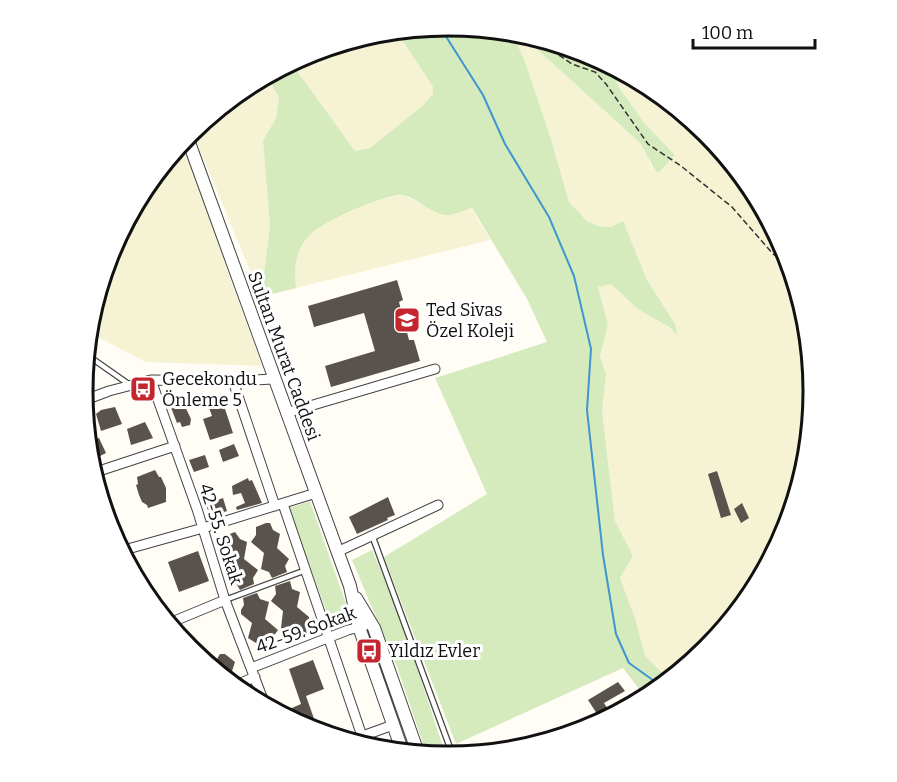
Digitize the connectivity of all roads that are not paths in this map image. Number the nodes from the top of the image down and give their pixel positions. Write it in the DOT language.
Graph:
graph roads {
  1 [pos="191,147"];
  2 [pos="95,360"];
  3 [pos="435,369"];
  4 [pos="273,379"];
  5 [pos="151,380"];
  6 [pos="233,381"];
  7 [pos="130,385"];
  8 [pos="93,397"];
  9 [pos="286,413"];
  10 [pos="175,446"];
  11 [pos="103,470"];
  12 [pos="315,493"];
  13 [pos="279,505"];
  14 [pos="438,505"];
  15 [pos="203,528"];
  16 [pos="372,536"];
  17 [pos="130,548"];
  18 [pos="337,552"];
  19 [pos="306,570"];
  20 [pos="225,600"];
  21 [pos="178,620"];
  22 [pos="366,626"];
  23 [pos="329,637"];
  24 [pos="253,672"];
  25 [pos="243,681"];
  26 [pos="260,691"];
  27 [pos="393,725"];
  28 [pos="359,734"];
  29 [pos="365,736"];
  30 [pos="399,743"];
  31 [pos="415,744"];
  32 [pos="449,746"];
  1 -- 4 [label="street, Sultan Murat Caddesi"];
  2 -- 7 [label="lane"];
  3 -- 9 [label="street"];
  4 -- 6 [label="street"];
  4 -- 9 [label="street, Sultan Murat Caddesi"];
  5 -- 6 [label="street"];
  5 -- 7 [label="street"];
  5 -- 10 [label="street, 42-55. Sokak"];
  6 -- 13 [label="street"];
  7 -- 8 [label="street"];
  9 -- 12 [label="street, Sultan Murat Caddesi"];
  10 -- 11 [label="street"];
  10 -- 15 [label="street, 42-55. Sokak"];
  12 -- 13 [label="street"];
  12 -- 18 [label="street, Sultan Murat Caddesi"];
  13 -- 15 [label="street"];
  13 -- 19 [label="street"];
  14 -- 16 [label="street"];
  15 -- 17 [label="street"];
  15 -- 20 [label="street, 42-55. Sokak"];
  16 -- 18 [label="street"];
  16 -- 32 [label="lane"];
  18 -- 22 [label="street, Sultan Murat Caddesi"];
  19 -- 20 [label="lane"];
  19 -- 23 [label="street"];
  20 -- 21 [label="street"];
  20 -- 24 [label="street, 42-55. Sokak"];
  22 -- 23 [label="street, 42-59. Sokak"];
  22 -- 27 [label="street"];
  22 -- 31 [label="street"];
  23 -- 24 [label="street, 42-59. Sokak"];
  23 -- 28 [label="street"];
  24 -- 25 [label="street, 42-59. Sokak"];
  24 -- 26 [label="street, 42-55. Sokak"];
  27 -- 29 [label="street"];
  27 -- 30 [label="street"];
}
